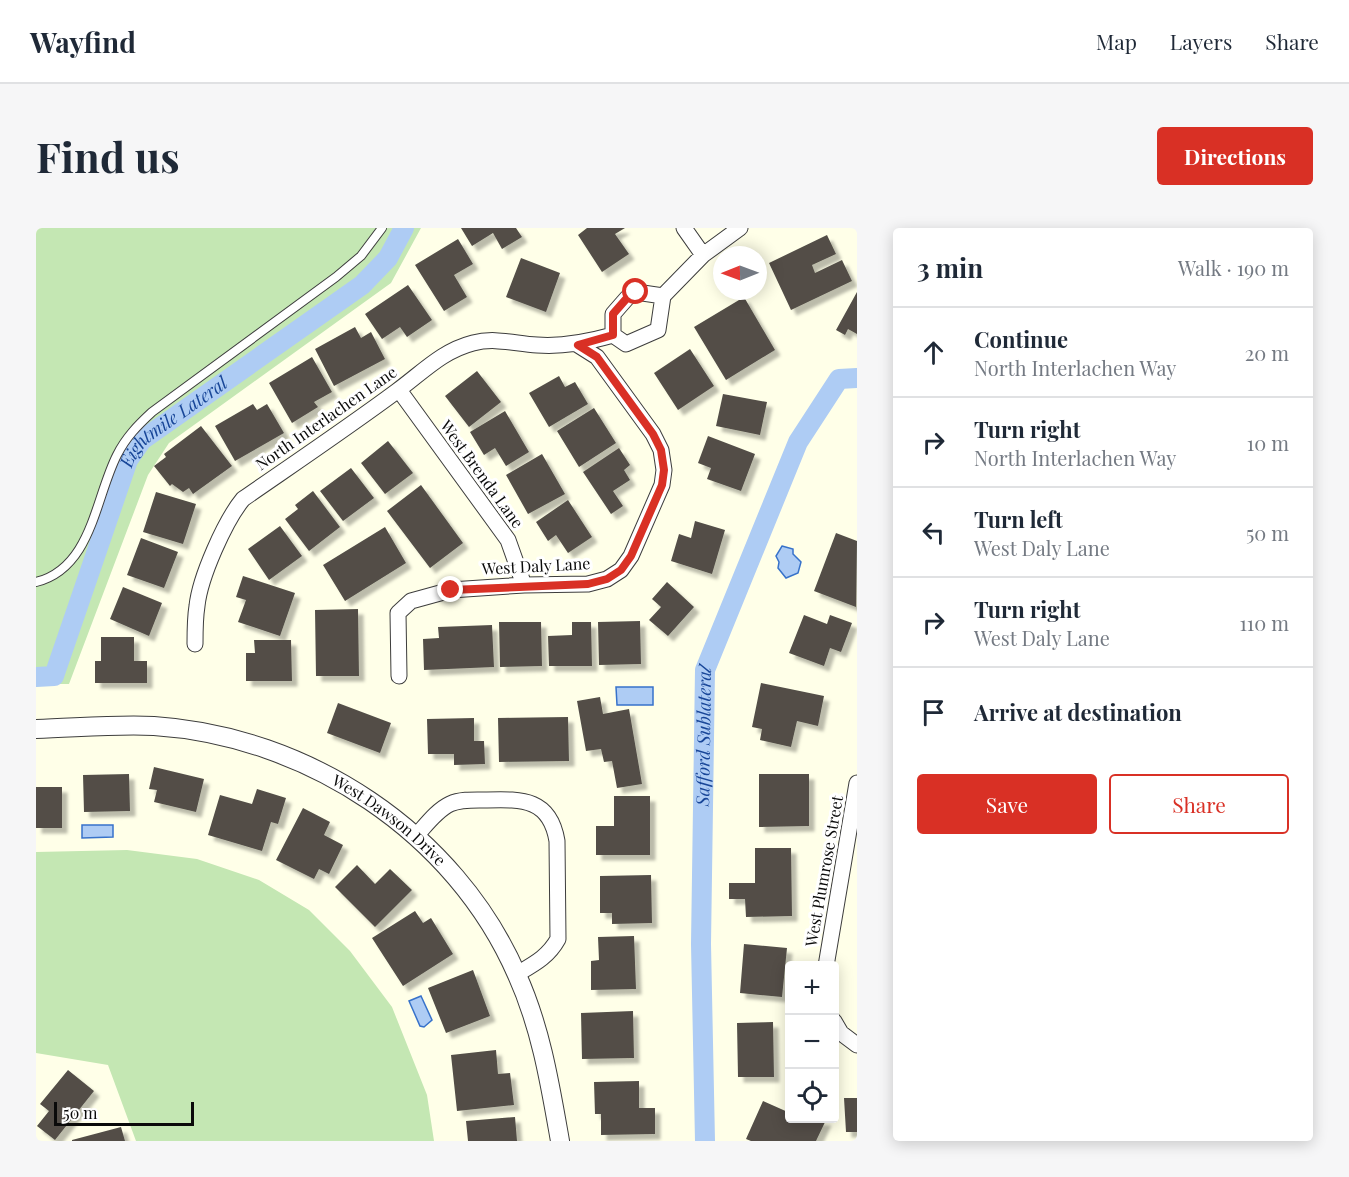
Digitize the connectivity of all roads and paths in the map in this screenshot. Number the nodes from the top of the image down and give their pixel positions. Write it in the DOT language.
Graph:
graph roads {
  1 [pos="382,228"];
  2 [pos="684,228"];
  3 [pos="740,228"];
  4 [pos="703,255"];
  5 [pos="663,296"];
  6 [pos="613,335"];
  7 [pos="578,345"];
  8 [pos="399,390"];
  9 [pos="36,582"];
  10 [pos="524,585"];
  11 [pos="195,644"];
  12 [pos="399,676"];
  13 [pos="36,729"];
  14 [pos="857,783"];
  15 [pos="416,836"];
  16 [pos="827,961"];
  17 [pos="517,974"];
  18 [pos="839,1028"];
  19 [pos="857,1045"];
  20 [pos="560,1141"];
  1 -- 9 [label="lane"];
  2 -- 4 [label="street"];
  3 -- 4 [label="street"];
  4 -- 5 [label="street"];
  5 -- 6 [label="street"];
  5 -- 6 [label="street"];
  6 -- 7 [label="street, North Interlachen Lane"];
  7 -- 8 [label="street, North Interlachen Lane"];
  7 -- 10 [label="street, West Daly Lane"];
  8 -- 10 [label="street, West Brenda Lane"];
  8 -- 11 [label="street, North Interlachen Lane"];
  10 -- 12 [label="street, West Daly Lane"];
  13 -- 15 [label="street, West Dawson Drive"];
  14 -- 16 [label="street, West Plumrose Street"];
  15 -- 17 [label="street, West Dawson Drive"];
  15 -- 17 [label="street"];
  17 -- 20 [label="street, West Dawson Drive"];
  18 -- 19 [label="street"];
}
